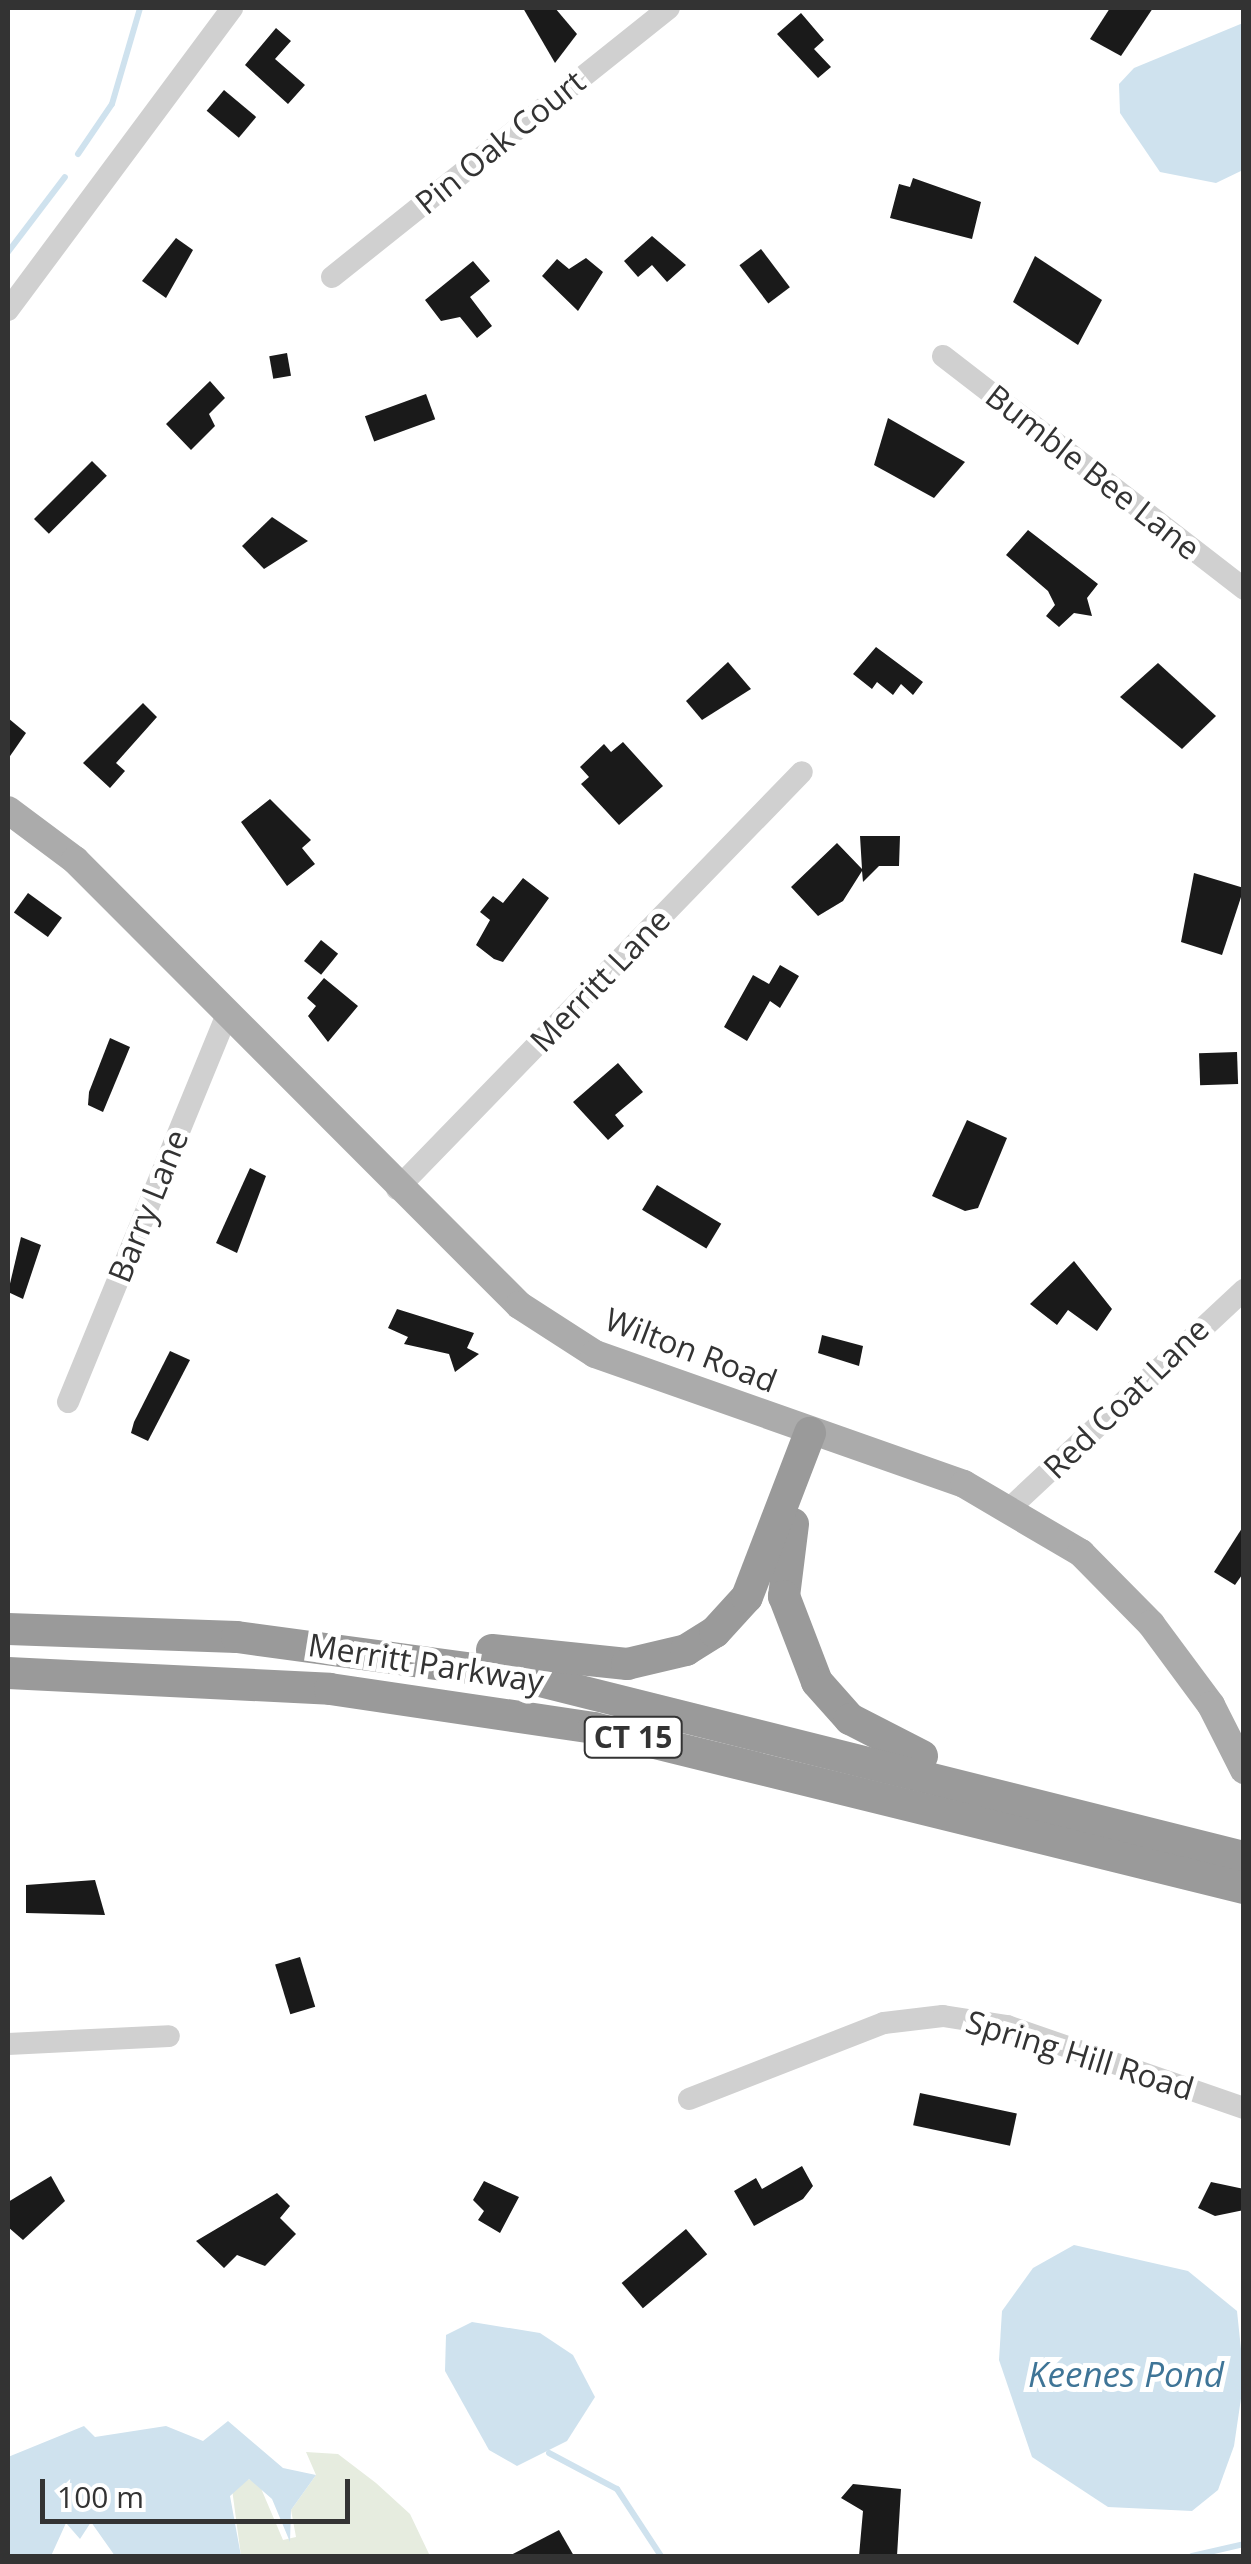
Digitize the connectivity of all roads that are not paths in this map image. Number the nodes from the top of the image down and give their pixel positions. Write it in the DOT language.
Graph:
graph roads {
  1 [pos="232,8"];
  2 [pos="668,8"];
  3 [pos="332,277"];
  4 [pos="8,310"];
  5 [pos="943,356"];
  6 [pos="1244,589"];
  7 [pos="802,772"];
  8 [pos="8,810"];
  9 [pos="228,1011"];
  10 [pos="397,1189"];
  11 [pos="1244,1290"];
  12 [pos="68,1402"];
  13 [pos="810,1433"];
  14 [pos="1010,1508"];
  15 [pos="8,1628"];
  16 [pos="105,1628"];
  17 [pos="8,1673"];
  18 [pos="1244,1770"];
  19 [pos="1106,1821"];
  20 [pos="1243,1857"];
  21 [pos="1244,1888"];
  22 [pos="170,2036"];
  23 [pos="8,2044"];
  24 [pos="689,2098"];
  25 [pos="1244,2108"];
  1 -- 4 [label="street"];
  2 -- 3 [label="street, Pin Oak Court"];
  5 -- 6 [label="street, Bumble Bee Lane"];
  7 -- 10 [label="street, Merritt Lane"];
  8 -- 9 [label="main road, Wilton Road"];
  9 -- 10 [label="main road, Wilton Road"];
  9 -- 12 [label="street, Barry Lane"];
  10 -- 13 [label="main road, Wilton Road"];
  11 -- 14 [label="street, Red Coat Lane"];
  13 -- 14 [label="main road, Wilton Road"];
  13 -- 16 [label="highway"];
  13 -- 19 [label="highway"];
  14 -- 18 [label="main road, Wilton Road"];
  15 -- 16 [label="highway, Merritt Parkway / CT 15"];
  16 -- 19 [label="highway, Merritt Parkway / CT 15"];
  17 -- 21 [label="highway, Merritt Parkway / CT 15"];
  19 -- 20 [label="highway, Merritt Parkway / CT 15"];
  22 -- 23 [label="street"];
  24 -- 25 [label="street, Spring Hill Road"];
}
